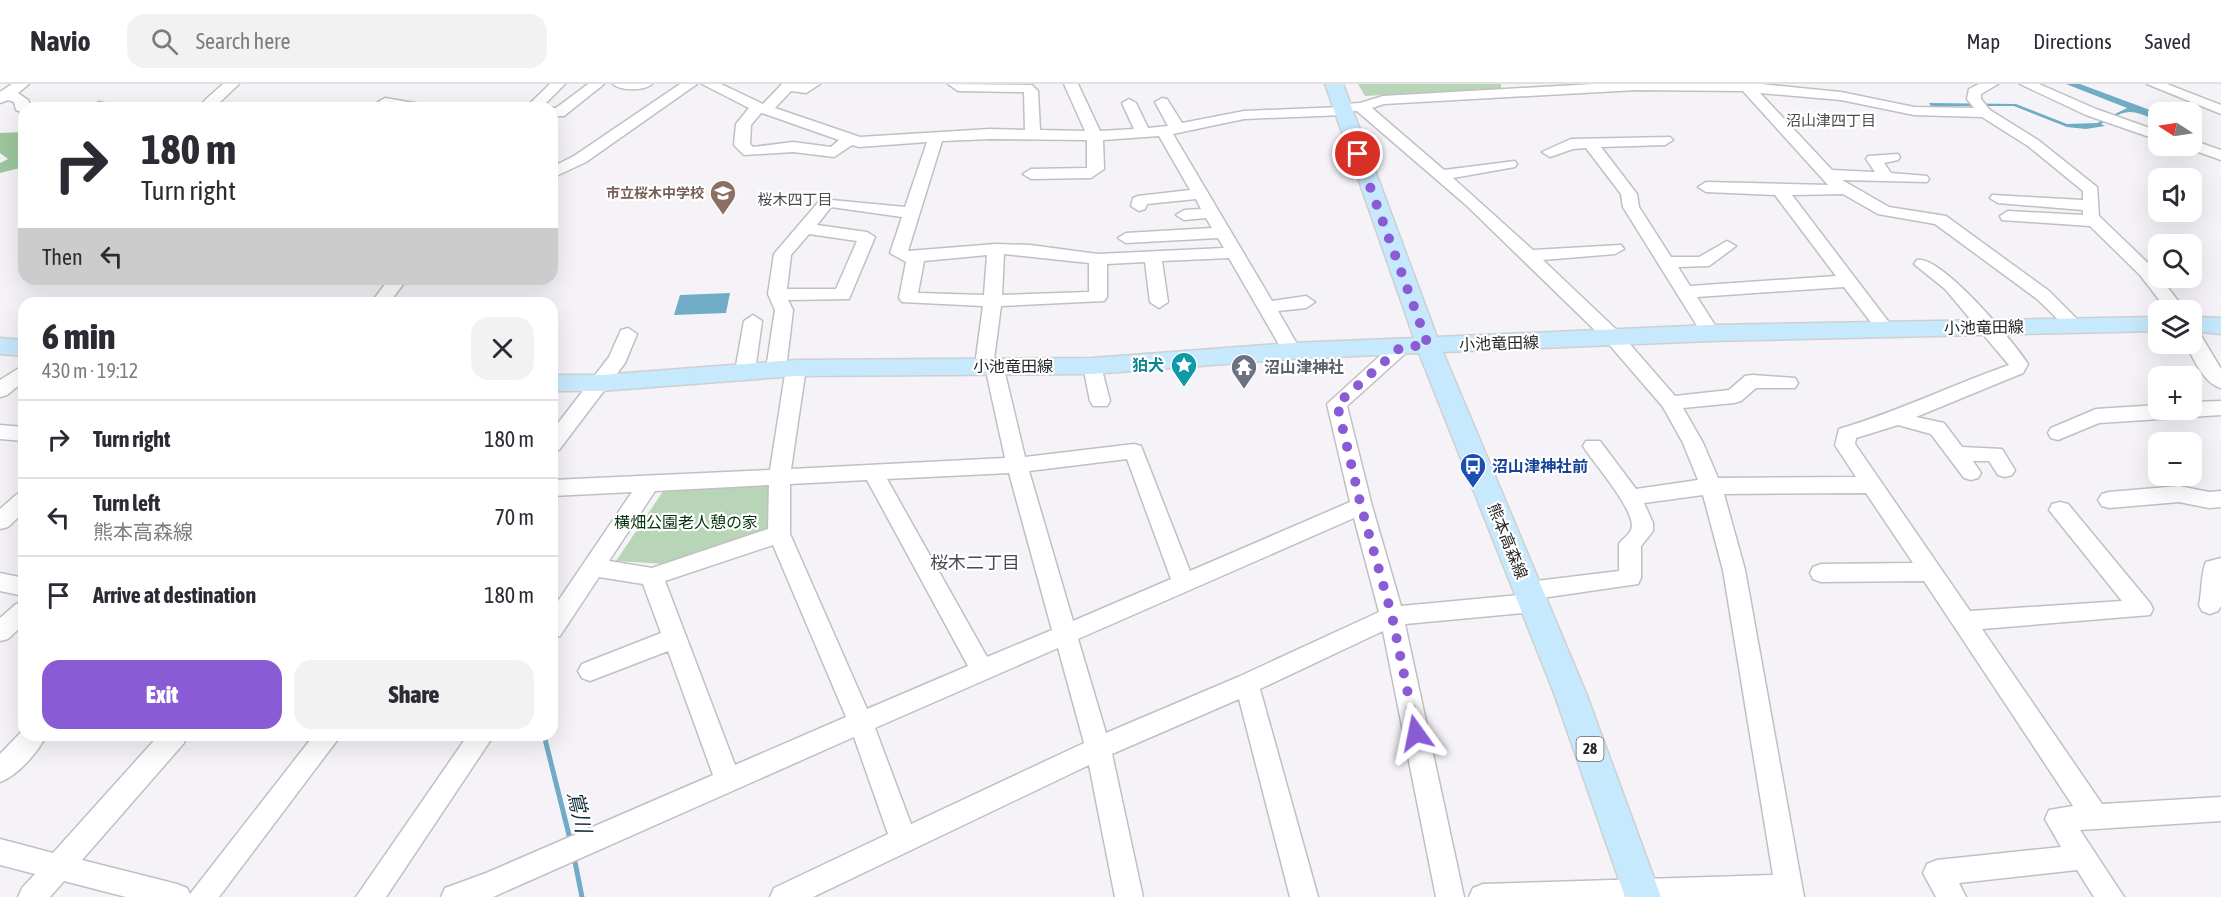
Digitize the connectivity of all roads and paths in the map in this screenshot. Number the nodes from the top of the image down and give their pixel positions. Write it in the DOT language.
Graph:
graph roads {
  1 [pos="22,84"];
  2 [pos="220,84"];
  3 [pos="232,84"];
  4 [pos="558,84"];
  5 [pos="597,84"];
  6 [pos="620,84"];
  7 [pos="690,84"];
  8 [pos="709,84"];
  9 [pos="813,84"];
  10 [pos="955,84"];
  11 [pos="1071,84"];
  12 [pos="1334,84"];
  13 [pos="1991,84"];
  14 [pos="2027,84"];
  15 [pos="2154,84"];
  16 [pos="643,85"];
  17 [pos="789,85"];
  18 [pos="1027,86"];
  19 [pos="1747,87"];
  20 [pos="1837,90"];
  21 [pos="4,97"];
  22 [pos="631,98"];
  23 [pos="21,102"];
  24 [pos="211,102"];
  25 [pos="538,102"];
  26 [pos="1162,102"];
  27 [pos="1129,103"];
  28 [pos="761,109"];
  29 [pos="1349,109"];
  30 [pos="2221,110"];
  31 [pos="558,112"];
  32 [pos="1985,112"];
  33 [pos="1171,129"];
  34 [pos="1143,133"];
  35 [pos="2148,133"];
  36 [pos="1033,134"];
  37 [pos="1095,136"];
  38 [pos="936,137"];
  39 [pos="849,140"];
  40 [pos="1665,141"];
  41 [pos="1590,143"];
  42 [pos="2202,148"];
  43 [pos="1550,152"];
  44 [pos="2221,155"];
  45 [pos="1892,157"];
  46 [pos="1509,164"];
  47 [pos="558,170"];
  48 [pos="1031,174"];
  49 [pos="1440,175"];
  50 [pos="1828,175"];
  51 [pos="1886,177"];
  52 [pos="1921,179"];
  53 [pos="1706,187"];
  54 [pos="1847,189"];
  55 [pos="1780,190"];
  56 [pos="1200,194"];
  57 [pos="1998,198"];
  58 [pos="1139,206"];
  59 [pos="910,213"];
  60 [pos="1211,213"];
  61 [pos="2093,214"];
  62 [pos="1184,215"];
  63 [pos="2008,216"];
  64 [pos="805,228"];
  65 [pos="1222,233"];
  66 [pos="1126,238"];
  67 [pos="1727,246"];
  68 [pos="996,249"];
  69 [pos="1615,249"];
  70 [pos="1233,253"];
  71 [pos="1153,255"];
  72 [pos="1528,256"];
  73 [pos="916,257"];
  74 [pos="1098,259"];
  75 [pos="1666,262"];
  76 [pos="1923,264"];
  77 [pos="1847,281"];
  78 [pos="1685,292"];
  79 [pos="777,294"];
  80 [pos="2168,300"];
  81 [pos="993,301"];
  82 [pos="1159,302"];
  83 [pos="1306,302"];
  84 [pos="1265,308"];
  85 [pos="753,321"];
  86 [pos="2148,324"];
  87 [pos="2202,325"];
  88 [pos="2075,326"];
  89 [pos="2221,326"];
  90 [pos="1990,327"];
  91 [pos="1885,329"];
  92 [pos="1711,333"];
  93 [pos="628,334"];
  94 [pos="1614,338"];
  95 [pos="1428,345"];
  96 [pos="0,346"];
  97 [pos="1401,347"];
  98 [pos="18,348"];
  99 [pos="1292,351"];
  100 [pos="2201,354"];
  101 [pos="989,365"];
  102 [pos="1092,366"];
  103 [pos="786,369"];
  104 [pos="745,371"];
  105 [pos="18,376"];
  106 [pos="2221,382"];
  107 [pos="558,383"];
  108 [pos="601,383"];
  109 [pos="1788,383"];
  110 [pos="0,390"];
  111 [pos="1100,401"];
  112 [pos="1670,403"];
  113 [pos="2221,408"];
  114 [pos="2202,409"];
  115 [pos="2148,412"];
  116 [pos="1898,417"];
  117 [pos="2058,433"];
  118 [pos="558,437"];
  119 [pos="1593,446"];
  120 [pos="1956,454"];
  121 [pos="1017,465"];
  122 [pos="2005,470"];
  123 [pos="872,471"];
  124 [pos="1971,473"];
  125 [pos="780,475"];
  126 [pos="648,484"];
  127 [pos="1869,485"];
  128 [pos="1711,486"];
  129 [pos="558,488"];
  130 [pos="1631,497"];
  131 [pos="2109,500"];
  132 [pos="2221,500"];
  133 [pos="18,505"];
  134 [pos="1361,506"];
  135 [pos="2061,510"];
  136 [pos="0,521"];
  137 [pos="779,534"];
  138 [pos="592,567"];
  139 [pos="2221,567"];
  140 [pos="1929,572"];
  141 [pos="1821,573"];
  142 [pos="652,577"];
  143 [pos="0,582"];
  144 [pos="1184,583"];
  145 [pos="18,586"];
  146 [pos="1530,597"];
  147 [pos="2210,605"];
  148 [pos="18,616"];
  149 [pos="1392,616"];
  150 [pos="558,620"];
  151 [pos="1962,621"];
  152 [pos="0,632"];
  153 [pos="1066,635"];
  154 [pos="675,638"];
  155 [pos="981,668"];
  156 [pos="590,671"];
  157 [pos="1247,684"];
  158 [pos="861,723"];
  159 [pos="28,741"];
  160 [pos="170,741"];
  161 [pos="324,741"];
  162 [pos="478,741"];
  163 [pos="1098,748"];
  164 [pos="0,771"];
  165 [pos="728,779"];
  166 [pos="2221,809"];
  167 [pos="2095,816"];
  168 [pos="904,842"];
  169 [pos="0,852"];
  170 [pos="2083,857"];
  171 [pos="59,867"];
  172 [pos="1789,893"];
  173 [pos="1642,894"];
  174 [pos="32,897"];
  175 [pos="177,897"];
  176 [pos="202,897"];
  177 [pos="370,897"];
  178 [pos="454,897"];
  179 [pos="784,897"];
  180 [pos="1129,897"];
  181 [pos="1304,897"];
  182 [pos="1450,897"];
  183 [pos="1483,897"];
  184 [pos="1952,897"];
  185 [pos="2110,897"];
  1 -- 21 [label="street"];
  2 -- 3 [label="street"];
  3 -- 24 [label="street"];
  4 -- 25 [label="street"];
  5 -- 31 [label="street"];
  6 -- 16 [label="street"];
  7 -- 47 [label="street"];
  8 -- 28 [label="street"];
  9 -- 17 [label="street"];
  10 -- 18 [label="street"];
  11 -- 37 [label="street"];
  12 -- 29 [label="main road, 熊本高森線 / 28"];
  13 -- 32 [label="street"];
  14 -- 35 [label="street"];
  15 -- 30 [label="street"];
  16 -- 22 [label="street"];
  17 -- 28 [label="street"];
  18 -- 36 [label="street"];
  19 -- 20 [label="street"];
  19 -- 29 [label="street"];
  19 -- 50 [label="street"];
  20 -- 32 [label="street"];
  21 -- 23 [label="street"];
  26 -- 33 [label="street"];
  27 -- 34 [label="street"];
  28 -- 39 [label="street"];
  28 -- 39 [label="street"];
  29 -- 33 [label="street"];
  29 -- 49 [label="street"];
  29 -- 95 [label="main road, 熊本高森線 / 28"];
  32 -- 61 [label="street"];
  33 -- 34 [label="street"];
  33 -- 56 [label="street"];
  34 -- 37 [label="street"];
  36 -- 37 [label="street"];
  36 -- 38 [label="street"];
  37 -- 48 [label="street"];
  38 -- 39 [label="street"];
  38 -- 59 [label="street"];
  40 -- 41 [label="street"];
  41 -- 43 [label="street"];
  41 -- 75 [label="street"];
  42 -- 44 [label="street"];
  45 -- 51 [label="street"];
  46 -- 49 [label="street"];
  49 -- 72 [label="street"];
  50 -- 51 [label="street"];
  50 -- 54 [label="street"];
  51 -- 52 [label="street"];
  53 -- 55 [label="street"];
  54 -- 55 [label="street"];
  54 -- 88 [label="street"];
  55 -- 77 [label="street"];
  56 -- 58 [label="street"];
  56 -- 60 [label="street"];
  57 -- 61 [label="street"];
  59 -- 64 [label="street"];
  59 -- 73 [label="street"];
  60 -- 62 [label="street"];
  60 -- 65 [label="street"];
  61 -- 63 [label="street"];
  61 -- 80 [label="street"];
  64 -- 79 [label="street"];
  64 -- 79 [label="street"];
  65 -- 66 [label="street"];
  65 -- 70 [label="street"];
  67 -- 75 [label="street"];
  68 -- 73 [label="street"];
  68 -- 74 [label="street"];
  68 -- 81 [label="street"];
  69 -- 72 [label="street"];
  70 -- 71 [label="street"];
  70 -- 84 [label="street"];
  71 -- 74 [label="street"];
  71 -- 82 [label="street"];
  72 -- 94 [label="street"];
  73 -- 81 [label="street"];
  74 -- 81 [label="street"];
  75 -- 78 [label="street"];
  76 -- 90 [label="street"];
  77 -- 78 [label="street"];
  77 -- 91 [label="street"];
  78 -- 92 [label="street"];
  79 -- 103 [label="street"];
  81 -- 101 [label="street"];
  83 -- 84 [label="street"];
  84 -- 99 [label="street"];
  85 -- 104 [label="street"];
  86 -- 88 [label="main road, 小池竜田線"];
  87 -- 89 [label="main road"];
  88 -- 90 [label="main road, 小池竜田線"];
  90 -- 91 [label="main road, 小池竜田線"];
  90 -- 116 [label="street"];
  91 -- 92 [label="main road, 小池竜田線"];
  92 -- 94 [label="main road, 小池竜田線"];
  93 -- 108 [label="street"];
  94 -- 95 [label="main road, 小池竜田線"];
  94 -- 112 [label="street"];
  95 -- 97 [label="main road, 小池竜田線"];
  95 -- 146 [label="main road, 熊本高森線 / 28"];
  96 -- 98 [label="main road"];
  97 -- 99 [label="main road, 小池竜田線"];
  97 -- 134 [label="street"];
  99 -- 102 [label="main road, 小池竜田線"];
  100 -- 106 [label="street"];
  101 -- 102 [label="main road, 小池竜田線"];
  101 -- 103 [label="main road, 小池竜田線"];
  101 -- 121 [label="street"];
  102 -- 111 [label="street"];
  103 -- 104 [label="main road, 小池竜田線"];
  103 -- 125 [label="street"];
  104 -- 108 [label="main road, 小池竜田線"];
  105 -- 110 [label="street"];
  107 -- 108 [label="main road, 小池竜田線"];
  108 -- 118 [label="street"];
  109 -- 112 [label="street"];
  112 -- 128 [label="street"];
  113 -- 114 [label="street"];
  115 -- 117 [label="street"];
  116 -- 120 [label="street"];
  116 -- 127 [label="street"];
  119 -- 130 [label="street"];
  120 -- 122 [label="street"];
  120 -- 124 [label="street"];
  121 -- 123 [label="street"];
  121 -- 144 [label="street"];
  121 -- 153 [label="street"];
  123 -- 125 [label="street"];
  123 -- 155 [label="street"];
  125 -- 126 [label="street"];
  125 -- 137 [label="street"];
  126 -- 129 [label="street"];
  126 -- 138 [label="street"];
  127 -- 128 [label="street"];
  127 -- 140 [label="street"];
  128 -- 130 [label="street"];
  128 -- 172 [label="street"];
  130 -- 146 [label="street"];
  131 -- 132 [label="street"];
  133 -- 136 [label="street"];
  134 -- 144 [label="street"];
  134 -- 149 [label="street"];
  135 -- 151 [label="street"];
  137 -- 142 [label="street"];
  137 -- 158 [label="street"];
  138 -- 142 [label="street"];
  138 -- 150 [label="street"];
  139 -- 147 [label="street"];
  140 -- 141 [label="street"];
  140 -- 151 [label="street"];
  142 -- 154 [label="street"];
  143 -- 145 [label="street"];
  144 -- 153 [label="street"];
  146 -- 149 [label="street"];
  146 -- 173 [label="main road, 熊本高森線 / 28"];
  148 -- 152 [label="street"];
  149 -- 157 [label="street"];
  149 -- 182 [label="street"];
  151 -- 167 [label="street"];
  153 -- 155 [label="street"];
  153 -- 163 [label="street"];
  154 -- 156 [label="street"];
  154 -- 165 [label="street"];
  155 -- 158 [label="street"];
  157 -- 163 [label="street"];
  157 -- 181 [label="street"];
  158 -- 165 [label="street"];
  158 -- 168 [label="street"];
  159 -- 164 [label="street"];
  160 -- 171 [label="street"];
  161 -- 176 [label="street"];
  162 -- 177 [label="street"];
  163 -- 168 [label="street"];
  163 -- 180 [label="street"];
  165 -- 178 [label="street"];
  166 -- 167 [label="street"];
  167 -- 170 [label="street"];
  168 -- 179 [label="street"];
  169 -- 171 [label="street"];
  170 -- 184 [label="street"];
  170 -- 185 [label="street"];
  171 -- 174 [label="street"];
  171 -- 175 [label="street"];
  172 -- 173 [label="street"];
  173 -- 183 [label="street"];
}
